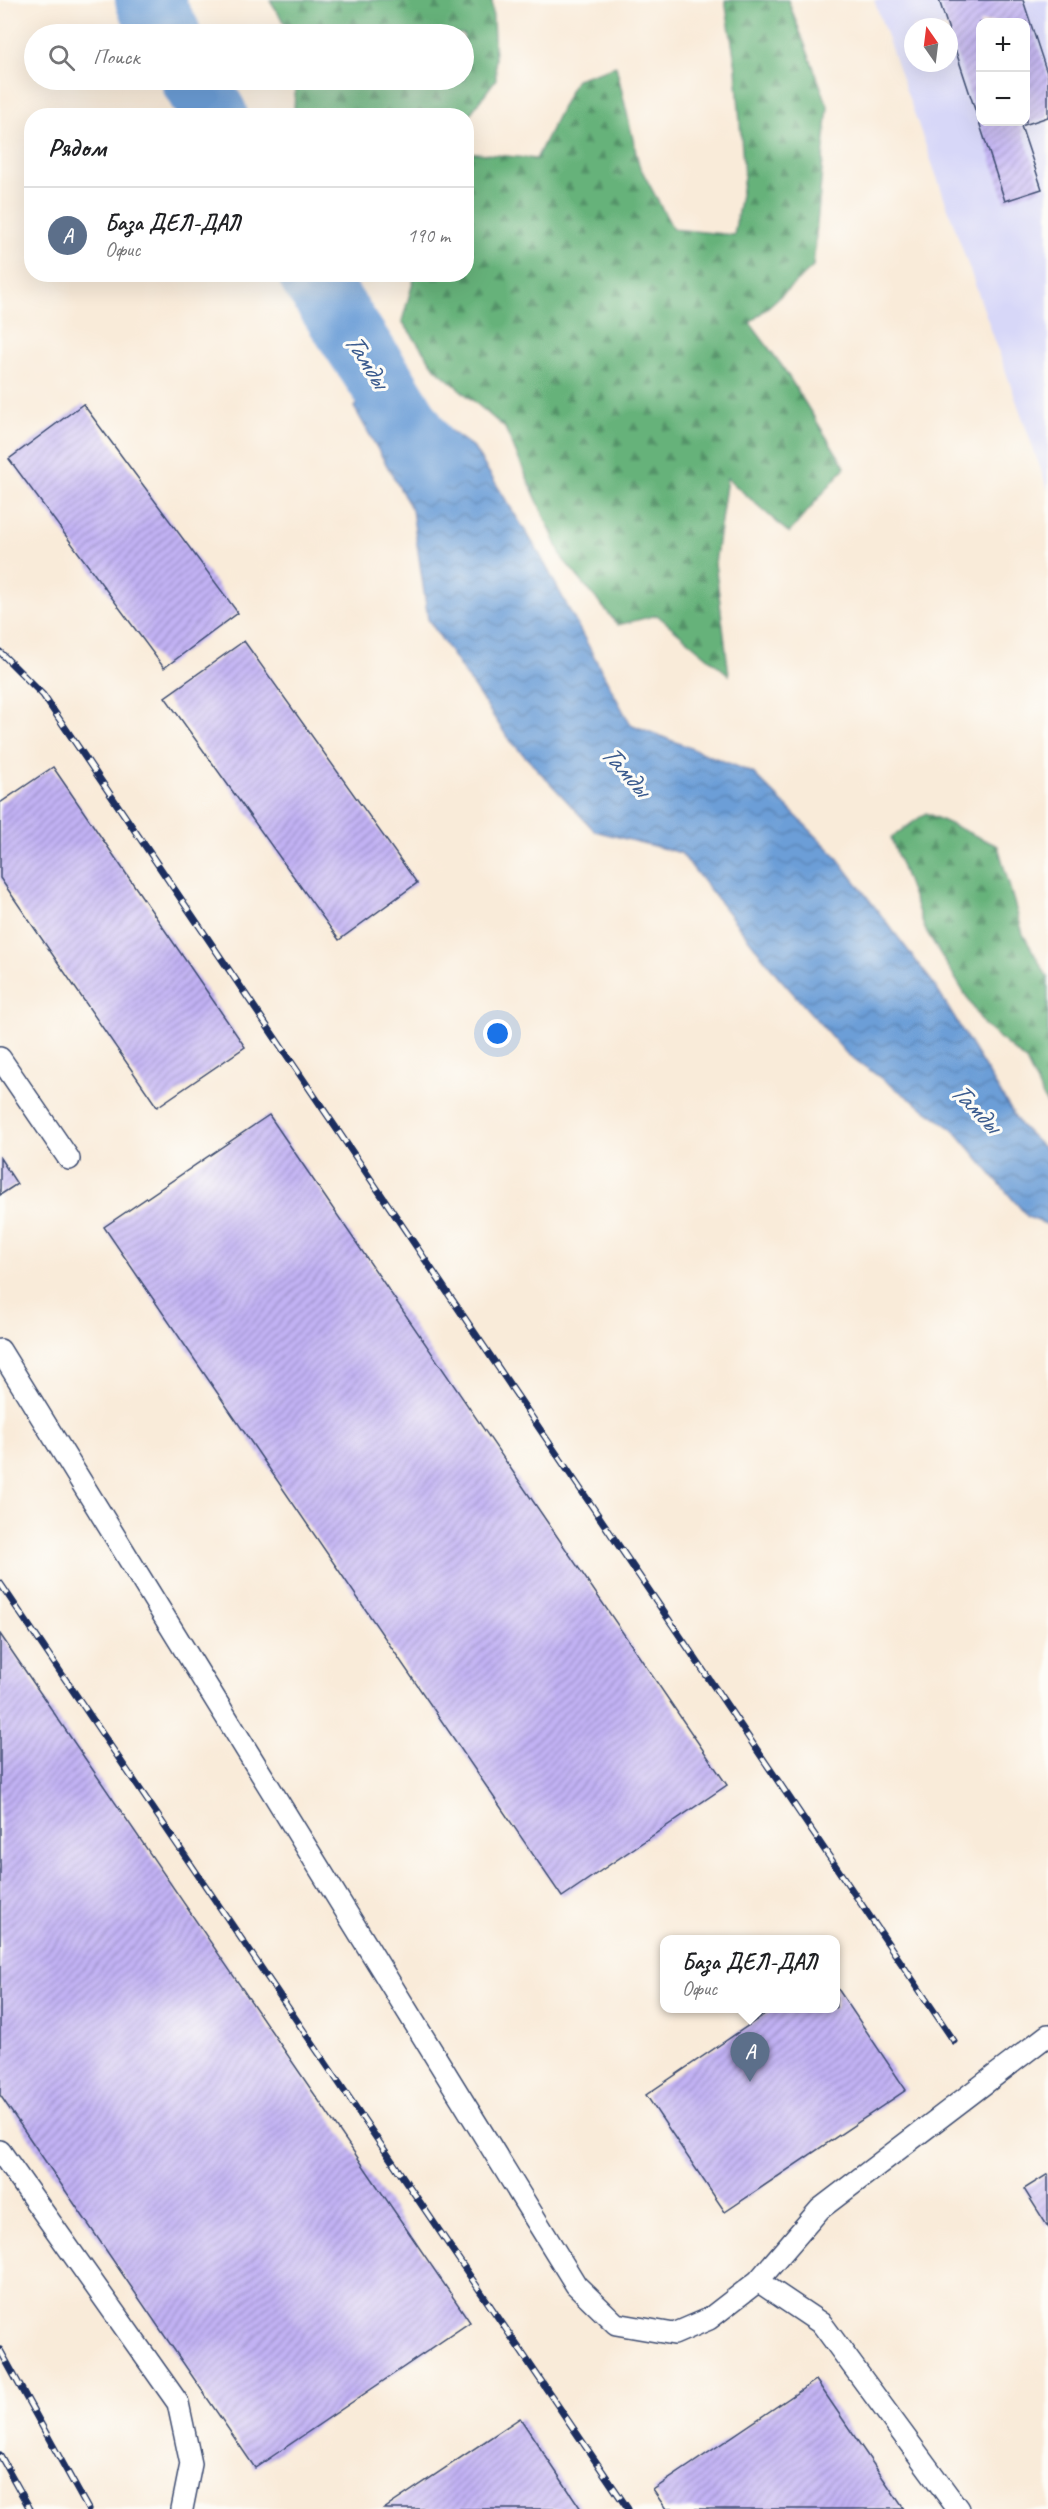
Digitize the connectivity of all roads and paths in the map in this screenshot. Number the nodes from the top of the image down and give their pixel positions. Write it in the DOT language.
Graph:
graph roads {
  1 [pos="0,1058"];
  2 [pos="69,1159"];
  3 [pos="0,1350"];
  4 [pos="1048,2035"];
  5 [pos="0,2151"];
  6 [pos="758,2281"];
  7 [pos="182,2509"];
  8 [pos="958,2509"];
  1 -- 2 [label="lane"];
  3 -- 6 [label="lane"];
  4 -- 6 [label="lane"];
  5 -- 7 [label="lane"];
  6 -- 8 [label="lane"];
}
